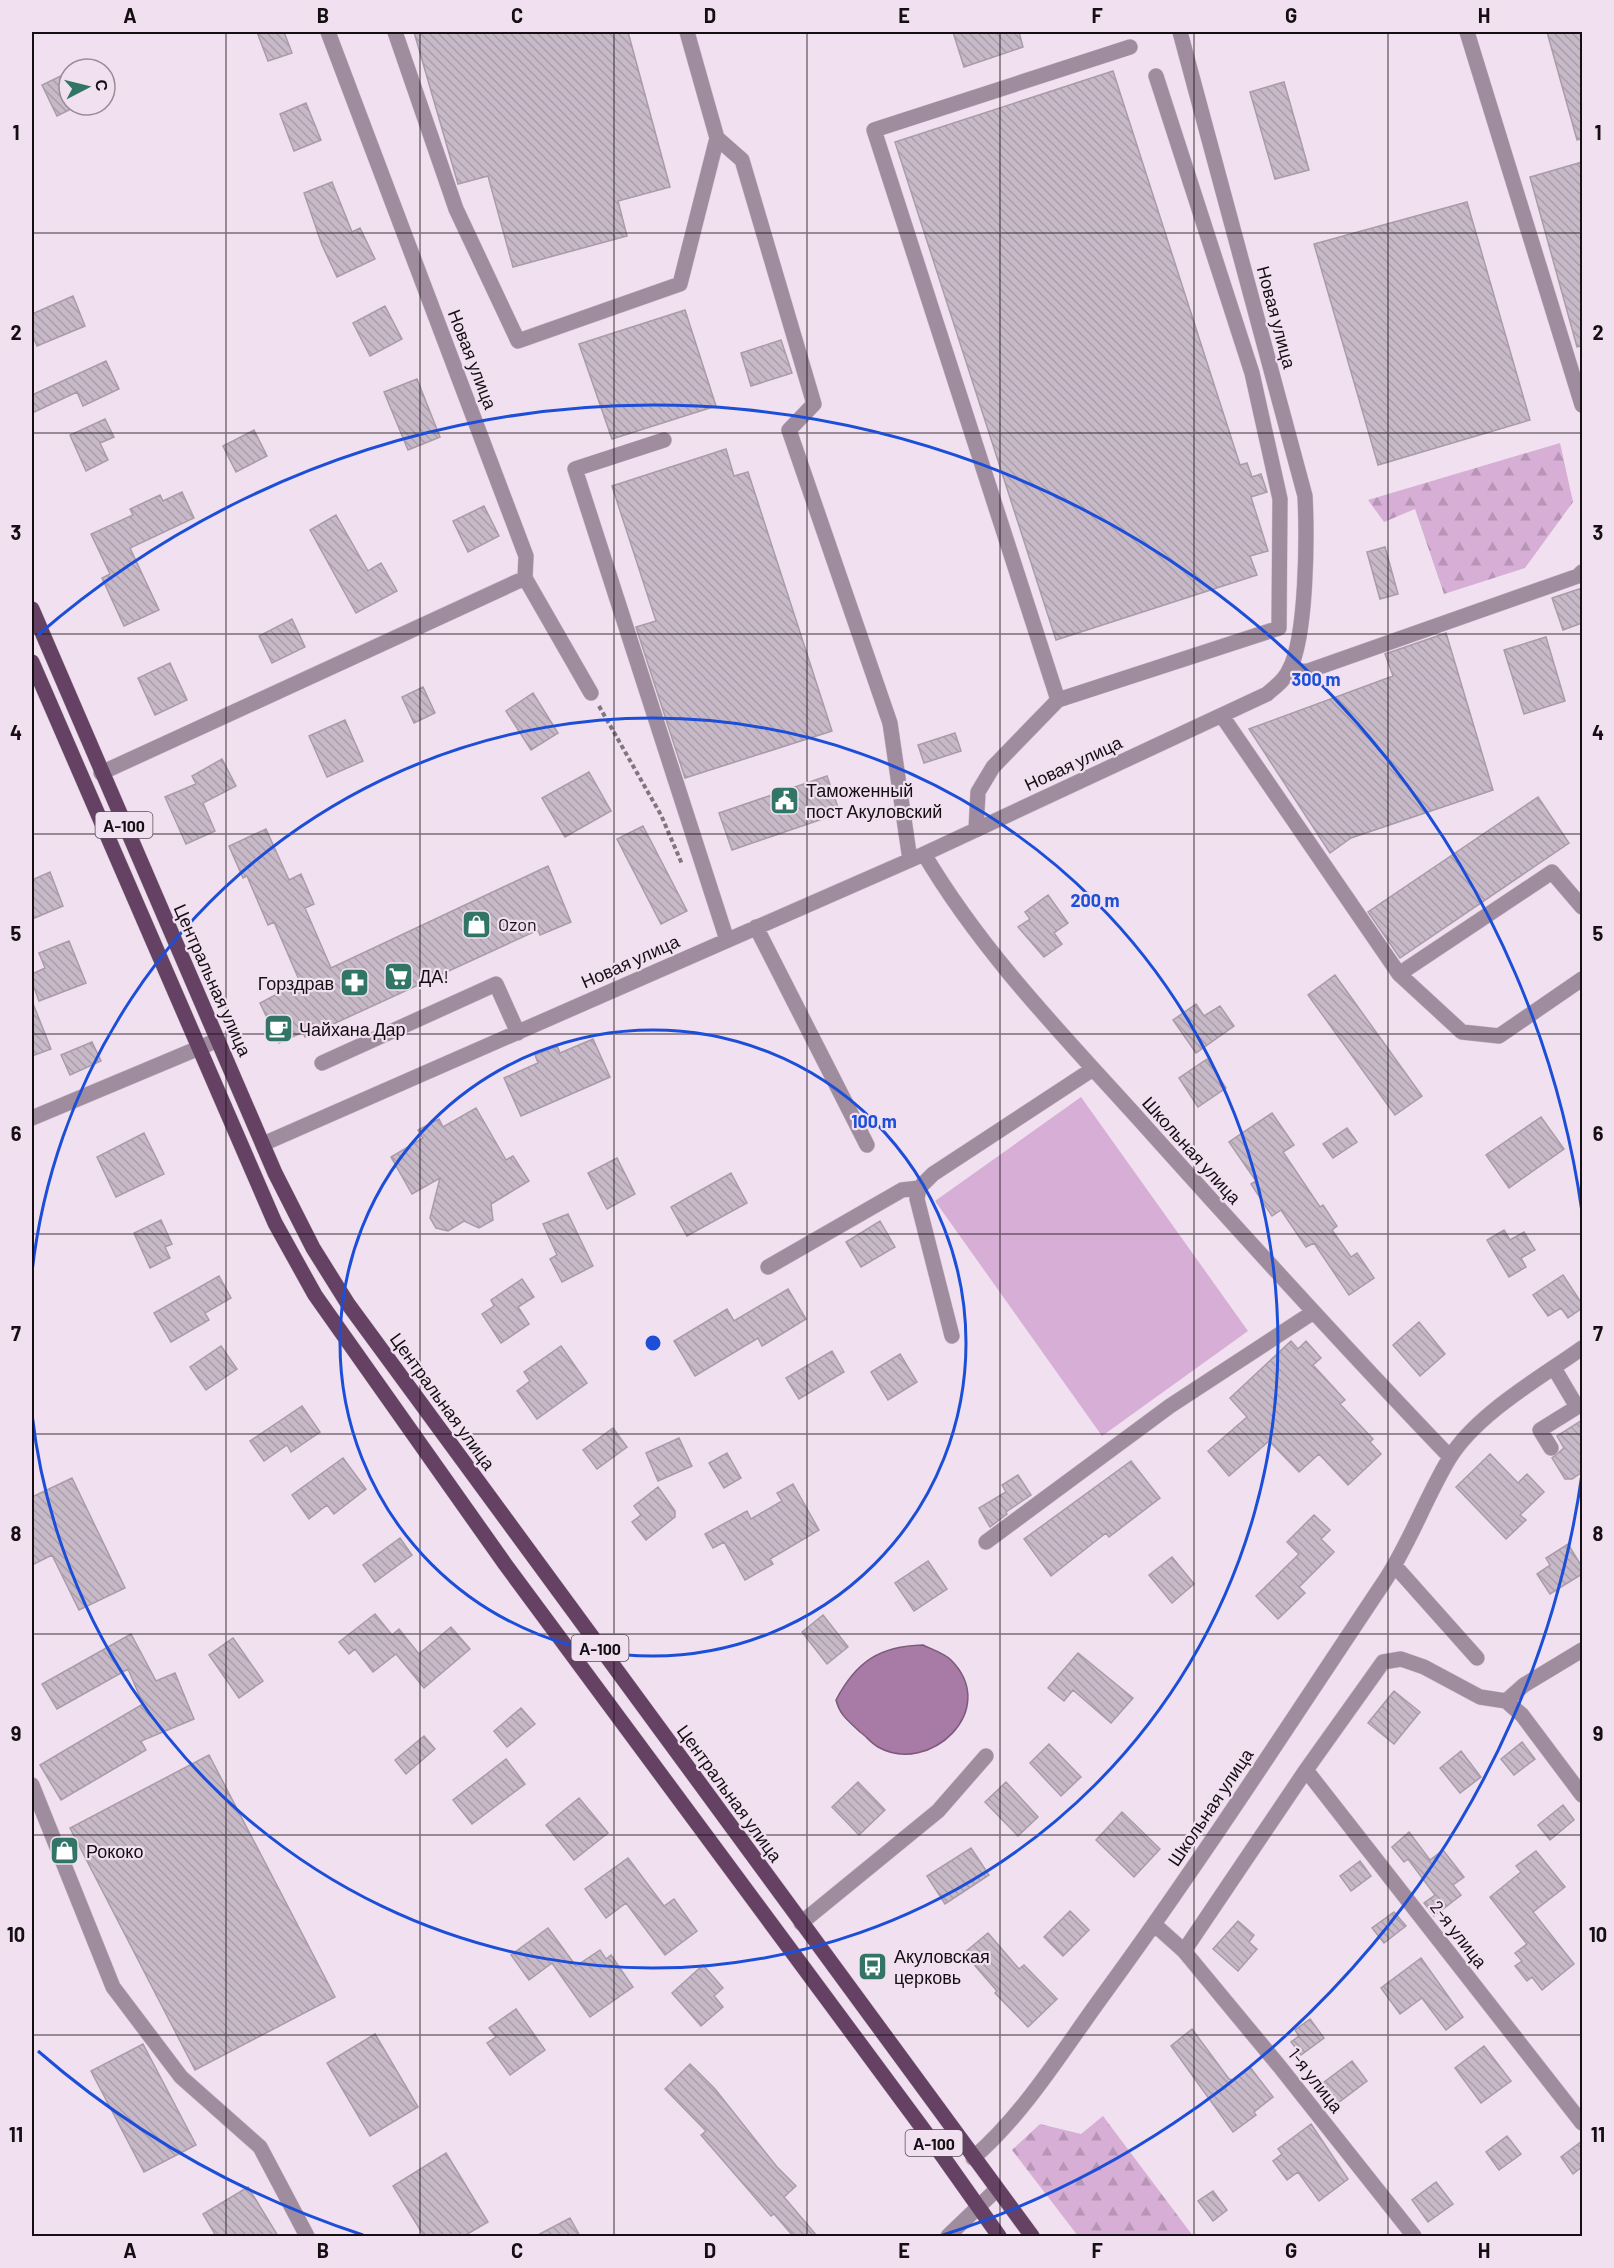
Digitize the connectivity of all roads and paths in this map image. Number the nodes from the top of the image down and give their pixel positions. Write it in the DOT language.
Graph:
graph roads {
  1 [pos="328,32"];
  2 [pos="395,32"];
  3 [pos="687,32"];
  4 [pos="1180,32"];
  5 [pos="1467,32"];
  6 [pos="1130,46"];
  7 [pos="1156,76"];
  8 [pos="717,138"];
  9 [pos="1582,405"];
  10 [pos="664,440"];
  11 [pos="1582,572"];
  12 [pos="525,578"];
  13 [pos="32,609"];
  14 [pos="32,662"];
  15 [pos="1289,672"];
  16 [pos="591,693"];
  17 [pos="1058,700"];
  18 [pos="1222,716"];
  19 [pos="101,773"];
  20 [pos="976,830"];
  21 [pos="917,857"];
  22 [pos="684,870"];
  23 [pos="1582,907"];
  24 [pos="756,927"];
  25 [pos="727,940"];
  26 [pos="1400,974"];
  27 [pos="1582,979"];
  28 [pos="518,1033"];
  29 [pos="218,1040"];
  30 [pos="198,1048"];
  31 [pos="322,1064"];
  32 [pos="1094,1069"];
  33 [pos="32,1118"];
  34 [pos="263,1144"];
  35 [pos="867,1145"];
  36 [pos="919,1188"];
  37 [pos="768,1267"];
  38 [pos="1312,1313"];
  39 [pos="952,1336"];
  40 [pos="1582,1348"];
  41 [pos="1554,1368"];
  42 [pos="1580,1405"];
  43 [pos="1551,1448"];
  44 [pos="1450,1457"];
  45 [pos="986,1542"];
  46 [pos="1395,1566"];
  47 [pos="1582,1650"];
  48 [pos="1477,1658"];
  49 [pos="1506,1701"];
  50 [pos="986,1756"];
  51 [pos="1306,1770"];
  52 [pos="32,1785"];
  53 [pos="1582,1796"];
  54 [pos="801,1923"];
  55 [pos="1155,1925"];
  56 [pos="1184,1951"];
  57 [pos="1582,2123"];
  58 [pos="973,2158"];
  59 [pos="996,2190"];
  60 [pos="978,2208"];
  61 [pos="307,2236"];
  62 [pos="948,2236"];
  63 [pos="999,2236"];
  64 [pos="1032,2236"];
  65 [pos="1413,2236"];
  1 -- 12 [label="street, Новая улица"];
  2 -- 8 [label="street"];
  3 -- 8 [label="street"];
  4 -- 15 [label="street, Новая улица"];
  5 -- 9 [label="street"];
  6 -- 17 [label="street"];
  7 -- 17 [label="street"];
  8 -- 21 [label="street"];
  10 -- 25 [label="street"];
  11 -- 15 [label="street"];
  12 -- 16 [label="street, Новая улица"];
  12 -- 19 [label="street"];
  13 -- 19 [label="main road, Центральная улица / А-100"];
  14 -- 30 [label="main road, А-100"];
  15 -- 18 [label="street, Новая улица"];
  16 -- 22 [label="path"];
  17 -- 20 [label="street"];
  18 -- 20 [label="street, Новая улица"];
  18 -- 26 [label="street"];
  19 -- 29 [label="main road, Центральная улица / А-100"];
  20 -- 21 [label="street, Новая улица"];
  21 -- 24 [label="street, Новая улица"];
  21 -- 32 [label="street, Школьная улица"];
  23 -- 26 [label="street"];
  24 -- 25 [label="street, Новая улица"];
  24 -- 35 [label="street"];
  25 -- 28 [label="street, Новая улица"];
  26 -- 27 [label="street"];
  28 -- 31 [label="street"];
  28 -- 34 [label="street, Новая улица"];
  29 -- 30 [label="street"];
  29 -- 34 [label="main road, Центральная улица / А-100"];
  30 -- 33 [label="street"];
  30 -- 60 [label="main road, А-100"];
  32 -- 36 [label="street"];
  32 -- 38 [label="street, Школьная улица"];
  34 -- 54 [label="main road, Центральная улица / А-100"];
  36 -- 37 [label="street"];
  36 -- 39 [label="street"];
  38 -- 44 [label="street, Школьная улица"];
  38 -- 45 [label="street"];
  40 -- 41 [label="street, Школьная улица"];
  41 -- 42 [label="street"];
  41 -- 44 [label="street, Школьная улица"];
  42 -- 43 [label="street"];
  44 -- 46 [label="street, Школьная улица"];
  46 -- 48 [label="street"];
  46 -- 55 [label="street, Школьная улица"];
  47 -- 49 [label="street"];
  49 -- 51 [label="street"];
  49 -- 53 [label="street"];
  50 -- 54 [label="street"];
  51 -- 56 [label="street"];
  51 -- 57 [label="street, 2-я улица"];
  52 -- 61 [label="street"];
  54 -- 58 [label="main road, Центральная улица / А-100"];
  55 -- 56 [label="street, 1-я улица"];
  55 -- 58 [label="street, Школьная улица"];
  56 -- 65 [label="street, 1-я улица"];
  58 -- 59 [label="main road, А-100"];
  59 -- 60 [label="street"];
  59 -- 64 [label="main road, А-100"];
  60 -- 62 [label="street"];
  60 -- 63 [label="main road, А-100"];
}
